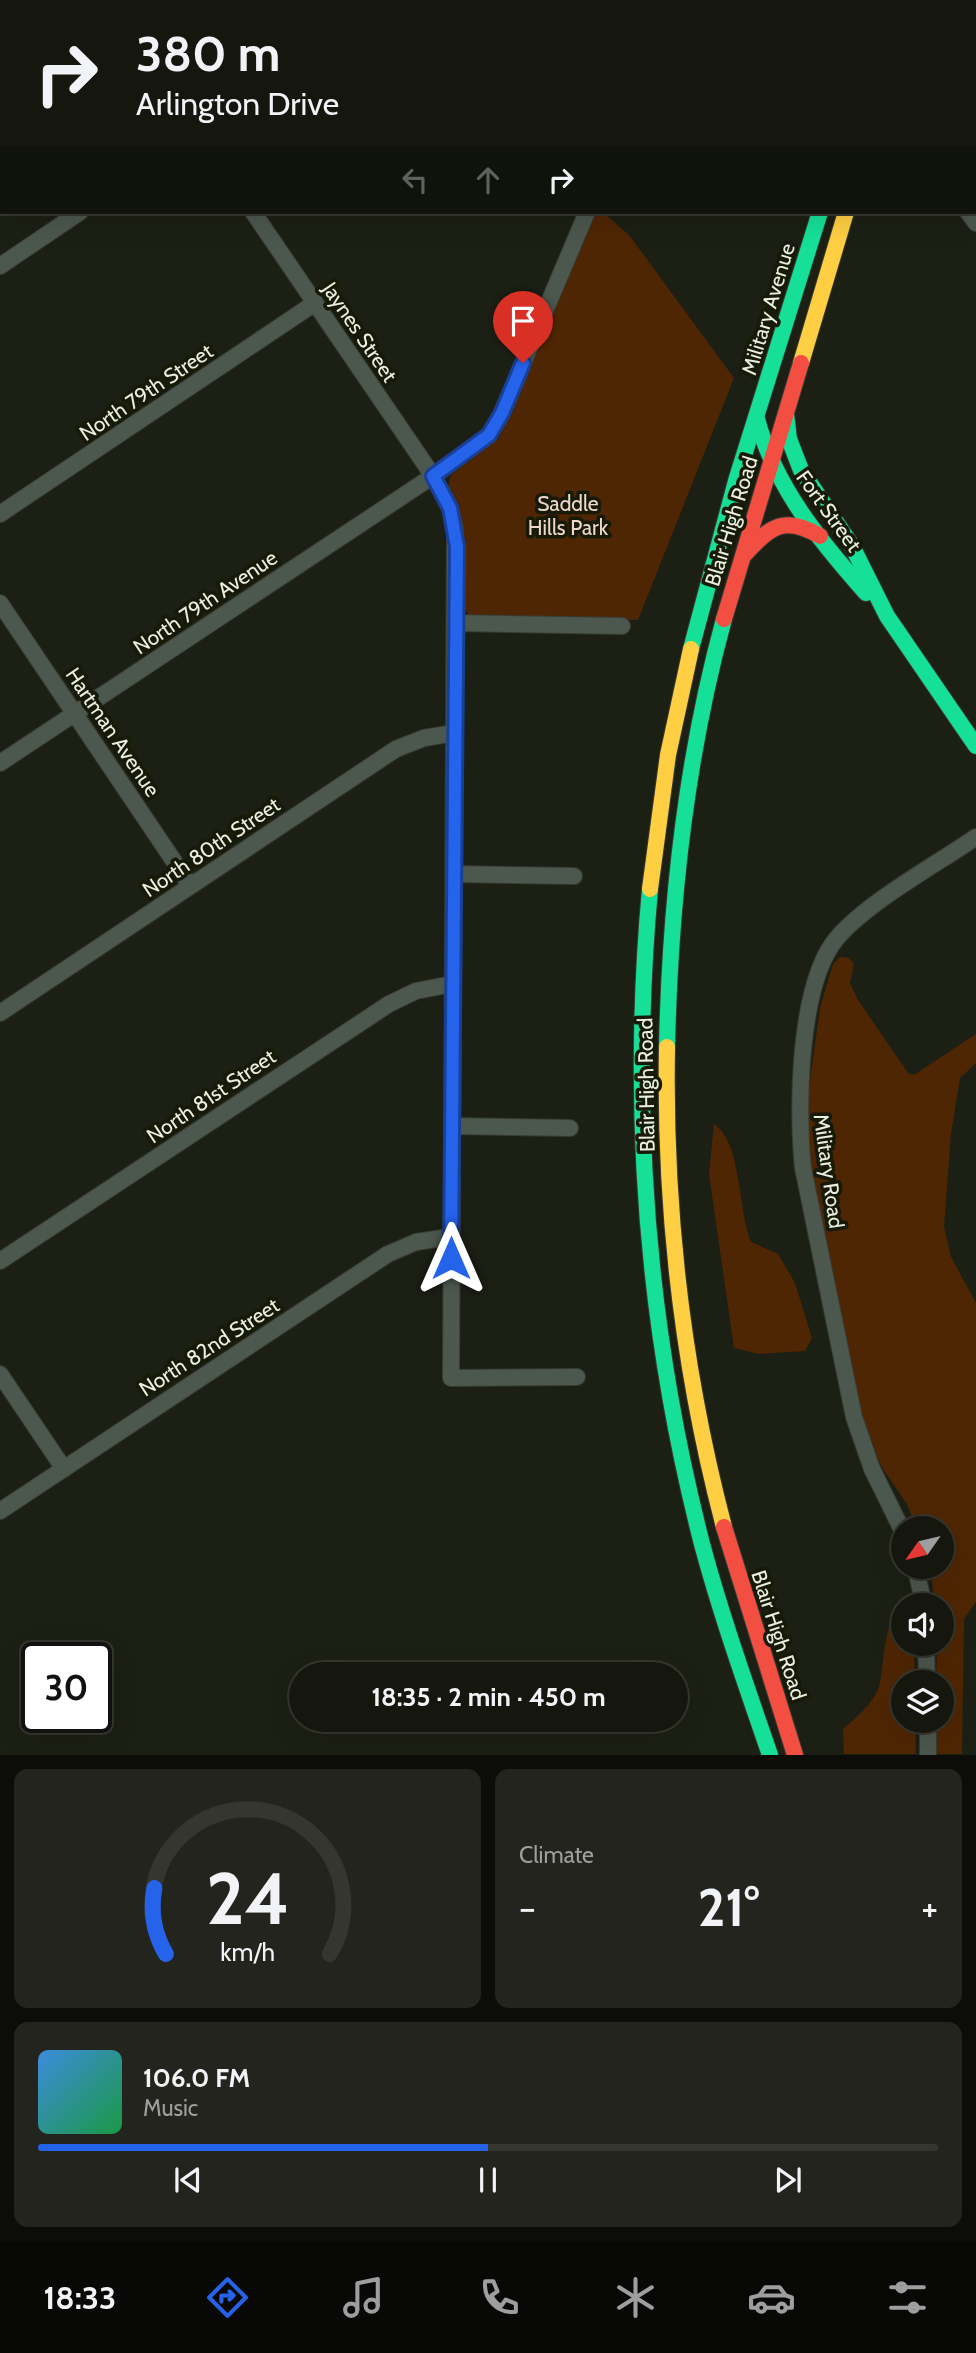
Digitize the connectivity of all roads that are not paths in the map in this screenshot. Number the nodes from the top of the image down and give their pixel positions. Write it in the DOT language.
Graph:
graph roads {
  1 [pos="77,214"];
  2 [pos="254,214"];
  3 [pos="586,214"];
  4 [pos="819,214"];
  5 [pos="845,214"];
  6 [pos="0,266"];
  7 [pos="315,303"];
  8 [pos="786,414"];
  9 [pos="757,419"];
  10 [pos="770,464"];
  11 [pos="433,476"];
  12 [pos="0,514"];
  13 [pos="820,536"];
  14 [pos="740,560"];
  15 [pos="0,603"];
  16 [pos="887,616"];
  17 [pos="457,623"];
  18 [pos="622,626"];
  19 [pos="75,714"];
  20 [pos="454,733"];
  21 [pos="976,746"];
  22 [pos="0,763"];
  23 [pos="976,837"];
  24 [pos="455,874"];
  25 [pos="573,876"];
  26 [pos="190,885"];
  27 [pos="452,984"];
  28 [pos="0,1013"];
  29 [pos="453,1126"];
  30 [pos="570,1128"];
  31 [pos="450,1237"];
  32 [pos="0,1261"];
  33 [pos="0,1374"];
  34 [pos="576,1377"];
  35 [pos="64,1469"];
  36 [pos="0,1511"];
  37 [pos="895,1516"];
  38 [pos="928,1733"];
  39 [pos="770,1755"];
  40 [pos="795,1755"];
  41 [pos="928,1755"];
  1 -- 6 [label="street"];
  2 -- 7 [label="street, Jaynes Street"];
  3 -- 11 [label="street, North 79th Avenue"];
  4 -- 9 [label="main road, Military Avenue"];
  5 -- 8 [label="main road"];
  7 -- 11 [label="street, Jaynes Street"];
  7 -- 12 [label="street, North 79th Street"];
  8 -- 10 [label="main road, Blair High Road"];
  8 -- 16 [label="main road, Fort Street"];
  9 -- 10 [label="main road, Fort Street"];
  9 -- 39 [label="main road, Blair High Road"];
  10 -- 13 [label="main road, Fort Street"];
  10 -- 14 [label="main road, Blair High Road"];
  11 -- 17 [label="street, Jaynes Street"];
  11 -- 19 [label="street, North 79th Avenue"];
  13 -- 14 [label="main road"];
  13 -- 16 [label="main road, Fort Street"];
  14 -- 40 [label="main road, Blair High Road"];
  15 -- 19 [label="street, Hartman Avenue"];
  16 -- 21 [label="main road, Fort Street"];
  17 -- 18 [label="street"];
  17 -- 20 [label="street, Jaynes Street"];
  19 -- 22 [label="street, North 79th Avenue"];
  19 -- 26 [label="street, Hartman Avenue"];
  20 -- 24 [label="street, Jaynes Street"];
  20 -- 26 [label="street, North 80th Street"];
  23 -- 37 [label="street, Military Road"];
  24 -- 25 [label="street"];
  24 -- 27 [label="street, Jaynes Street"];
  26 -- 28 [label="street, North 80th Street"];
  27 -- 29 [label="street, Jaynes Street"];
  27 -- 32 [label="street, North 81st Street"];
  29 -- 30 [label="street"];
  29 -- 31 [label="street, Jaynes Street"];
  31 -- 34 [label="street, Jaynes Street"];
  31 -- 35 [label="street, North 82nd Street"];
  33 -- 35 [label="street"];
  35 -- 36 [label="street, North 82nd Street"];
  38 -- 41 [label="street"];
}
